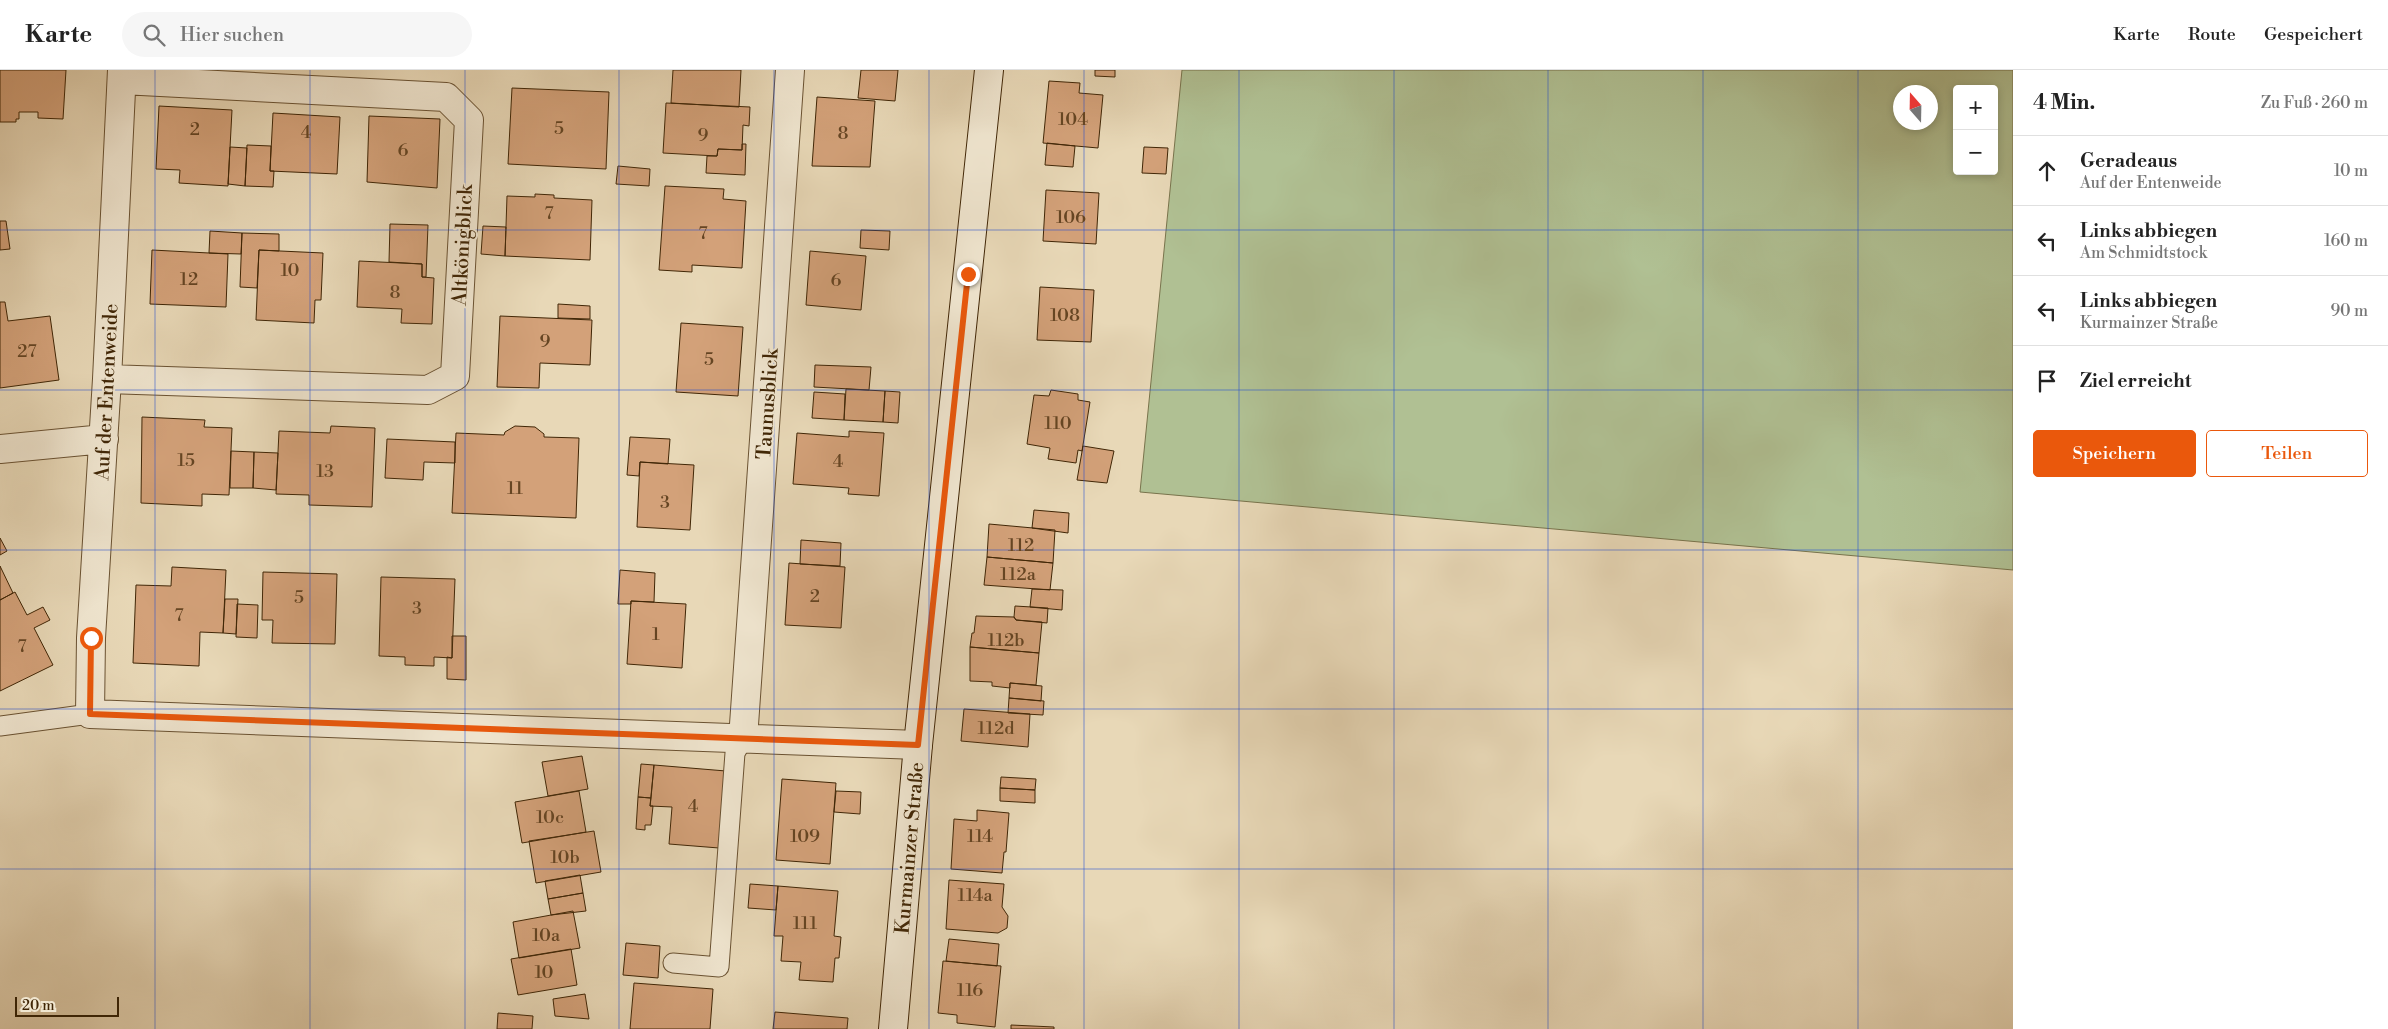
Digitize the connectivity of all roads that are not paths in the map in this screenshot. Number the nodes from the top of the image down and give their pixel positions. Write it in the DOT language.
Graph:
graph roads {
  1 [pos="790,70"];
  2 [pos="989,70"];
  3 [pos="122,75"];
  4 [pos="107,379"];
  5 [pos="104,439"];
  6 [pos="0,450"];
  7 [pos="90,714"];
  8 [pos="0,726"];
  9 [pos="743,739"];
  10 [pos="918,745"];
  11 [pos="673,963"];
  12 [pos="893,1029"];
  1 -- 9 [label="street, Taunusblick"];
  2 -- 10 [label="street, Kurmainzer Straße"];
  3 -- 4 [label="street, Auf der Entenweide"];
  3 -- 4 [label="street, Altkönigblick"];
  4 -- 5 [label="street, Auf der Entenweide"];
  5 -- 6 [label="street"];
  5 -- 7 [label="street, Auf der Entenweide"];
  7 -- 8 [label="lane"];
  7 -- 9 [label="street"];
  9 -- 10 [label="street"];
  9 -- 11 [label="lane"];
  10 -- 12 [label="street, Kurmainzer Straße"];
}
